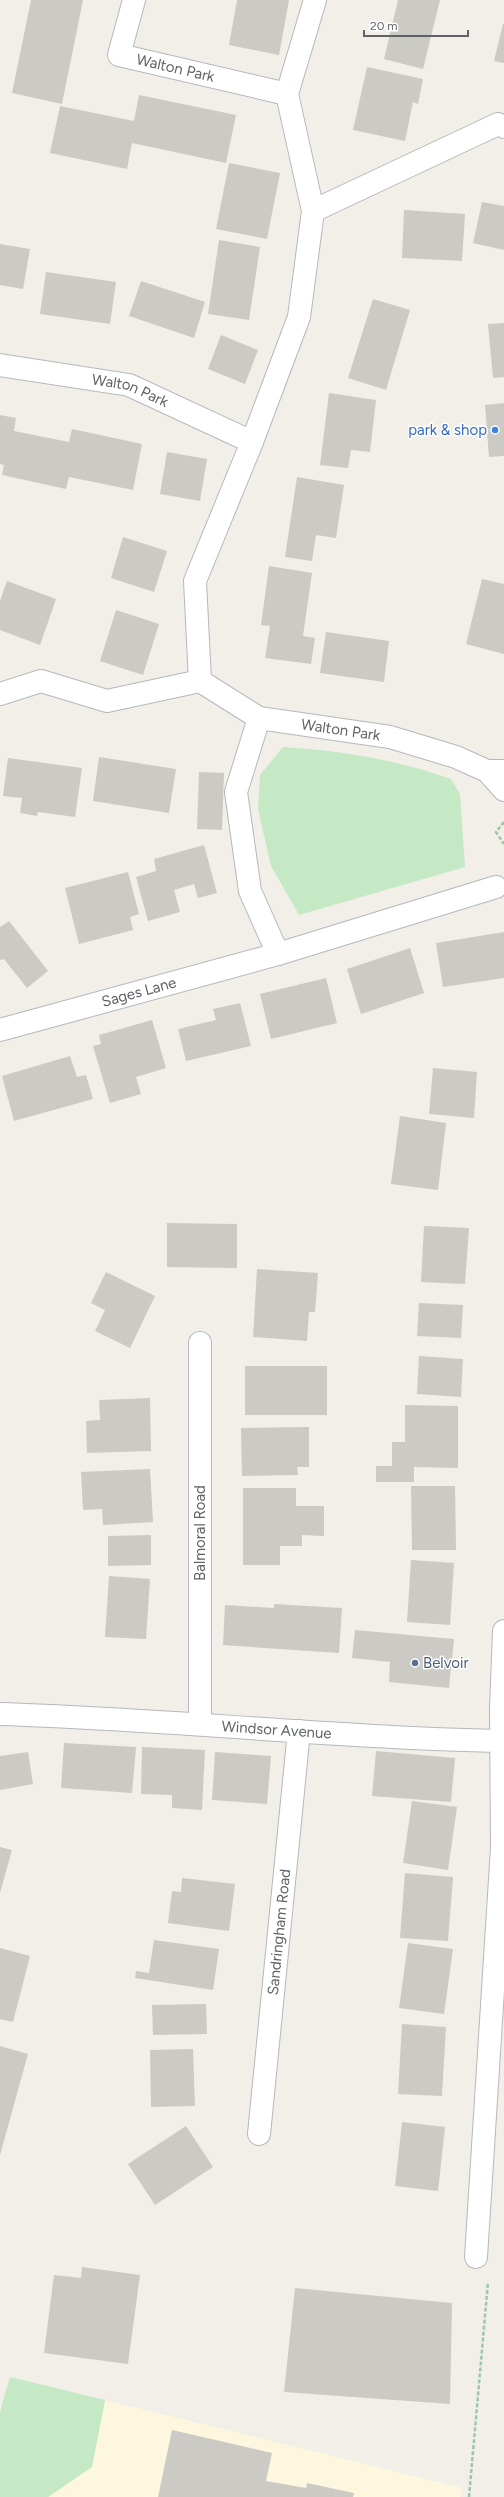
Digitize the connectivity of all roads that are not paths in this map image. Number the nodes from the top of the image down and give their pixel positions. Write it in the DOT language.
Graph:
graph roads {
  1 [pos="134,0"];
  2 [pos="315,0"];
  3 [pos="288,94"];
  4 [pos="504,127"];
  5 [pos="313,211"];
  6 [pos="0,366"];
  7 [pos="252,442"];
  8 [pos="200,681"];
  9 [pos="0,694"];
  10 [pos="259,718"];
  11 [pos="495,771"];
  12 [pos="504,790"];
  13 [pos="496,887"];
  14 [pos="278,954"];
  15 [pos="0,1030"];
  16 [pos="200,1343"];
  17 [pos="504,1631"];
  18 [pos="0,1714"];
  19 [pos="200,1723"];
  20 [pos="299,1731"];
  21 [pos="503,1741"];
  22 [pos="259,2134"];
  23 [pos="476,2257"];
  1 -- 3 [label="street, Walton Park"];
  2 -- 3 [label="street"];
  3 -- 5 [label="street"];
  4 -- 5 [label="street"];
  5 -- 7 [label="street"];
  6 -- 7 [label="street, Walton Park"];
  7 -- 8 [label="street"];
  8 -- 9 [label="street"];
  8 -- 10 [label="street, Walton Park"];
  10 -- 11 [label="street, Walton Park"];
  10 -- 14 [label="street"];
  11 -- 12 [label="street, Walton Park"];
  13 -- 14 [label="street, Sages Lane"];
  14 -- 15 [label="street, Sages Lane"];
  16 -- 19 [label="street, Balmoral Road"];
  17 -- 21 [label="street"];
  18 -- 19 [label="street, Windsor Avenue"];
  19 -- 20 [label="street, Windsor Avenue"];
  20 -- 21 [label="street, Windsor Avenue"];
  20 -- 22 [label="street, Sandringham Road"];
  21 -- 23 [label="street"];
}
